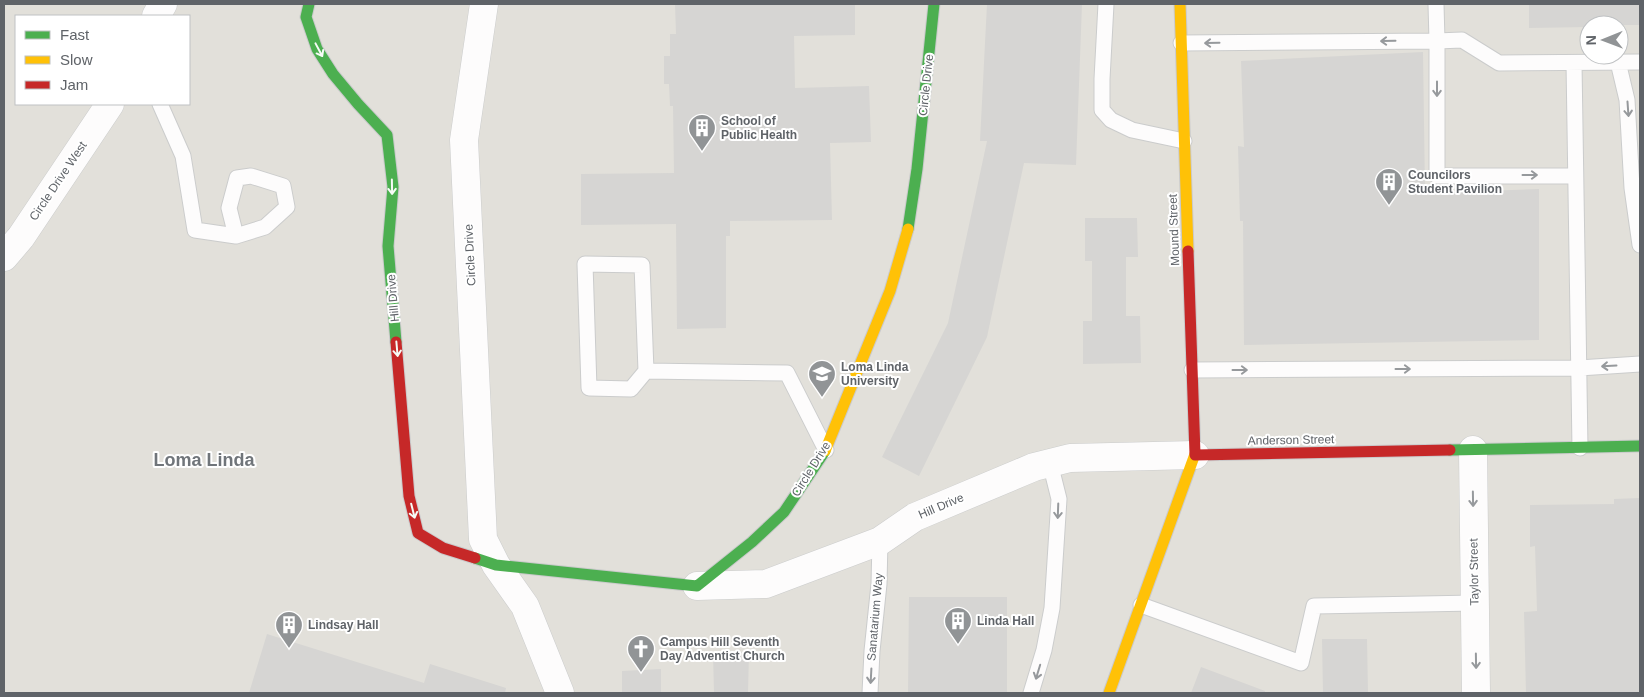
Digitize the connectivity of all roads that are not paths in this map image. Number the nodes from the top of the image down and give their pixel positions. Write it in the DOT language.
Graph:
graph roads {
  1 [pos="163,4"];
  2 [pos="309,4"];
  3 [pos="484,4"];
  4 [pos="934,4"];
  5 [pos="1106,4"];
  6 [pos="1180,4"];
  7 [pos="1436,4"];
  8 [pos="157,15"];
  9 [pos="1437,41"];
  10 [pos="1181,43"];
  11 [pos="1574,62"];
  12 [pos="1579,62"];
  13 [pos="1619,65"];
  14 [pos="109,105"];
  15 [pos="160,105"];
  16 [pos="1184,140"];
  17 [pos="1575,176"];
  18 [pos="236,236"];
  19 [pos="1640,246"];
  20 [pos="4,257"];
  21 [pos="1640,364"];
  22 [pos="1578,368"];
  23 [pos="1192,370"];
  24 [pos="646,371"];
  25 [pos="1640,446"];
  26 [pos="1580,448"];
  27 [pos="826,450"];
  28 [pos="1473,450"];
  29 [pos="1195,456"];
  30 [pos="1050,463"];
  31 [pos="880,541"];
  32 [pos="496,565"];
  33 [pos="697,586"];
  34 [pos="1475,602"];
  35 [pos="1141,605"];
  36 [pos="560,693"];
  37 [pos="870,693"];
  38 [pos="1031,693"];
  39 [pos="1109,693"];
  40 [pos="1476,693"];
  1 -- 8 [label="street"];
  2 -- 32 [label="street, Hill Drive, one-way"];
  3 -- 32 [label="street, Circle Drive"];
  4 -- 27 [label="street, Circle Drive"];
  5 -- 16 [label="lane"];
  6 -- 10 [label="street, Mound Street"];
  7 -- 9 [label="lane"];
  9 -- 10 [label="lane, one-way"];
  9 -- 11 [label="lane"];
  9 -- 17 [label="lane, one-way"];
  10 -- 16 [label="street, Mound Street"];
  11 -- 12 [label="lane"];
  11 -- 17 [label="lane"];
  13 -- 19 [label="lane, one-way"];
  14 -- 20 [label="street, Circle Drive West"];
  15 -- 18 [label="lane"];
  16 -- 23 [label="street, Mound Street"];
  17 -- 22 [label="lane"];
  18 -- 18 [label="lane"];
  21 -- 22 [label="lane, one-way"];
  23 -- 22 [label="lane, one-way"];
  22 -- 26 [label="lane"];
  23 -- 29 [label="street, Mound Street"];
  24 -- 24 [label="lane"];
  24 -- 27 [label="lane"];
  25 -- 26 [label="street, Anderson Street"];
  26 -- 28 [label="street, Anderson Street"];
  27 -- 33 [label="street, Circle Drive"];
  28 -- 29 [label="street, Anderson Street"];
  28 -- 34 [label="street, Taylor Street, one-way"];
  29 -- 30 [label="street, Hill Drive"];
  29 -- 35 [label="street"];
  30 -- 31 [label="street, Hill Drive"];
  30 -- 38 [label="lane, one-way"];
  31 -- 33 [label="street, Hill Drive"];
  31 -- 37 [label="lane, Sanatarium Way, one-way"];
  32 -- 33 [label="street"];
  32 -- 36 [label="street, Circle Drive"];
  34 -- 35 [label="lane"];
  34 -- 40 [label="street, Taylor Street, one-way"];
  35 -- 39 [label="street"];
}
